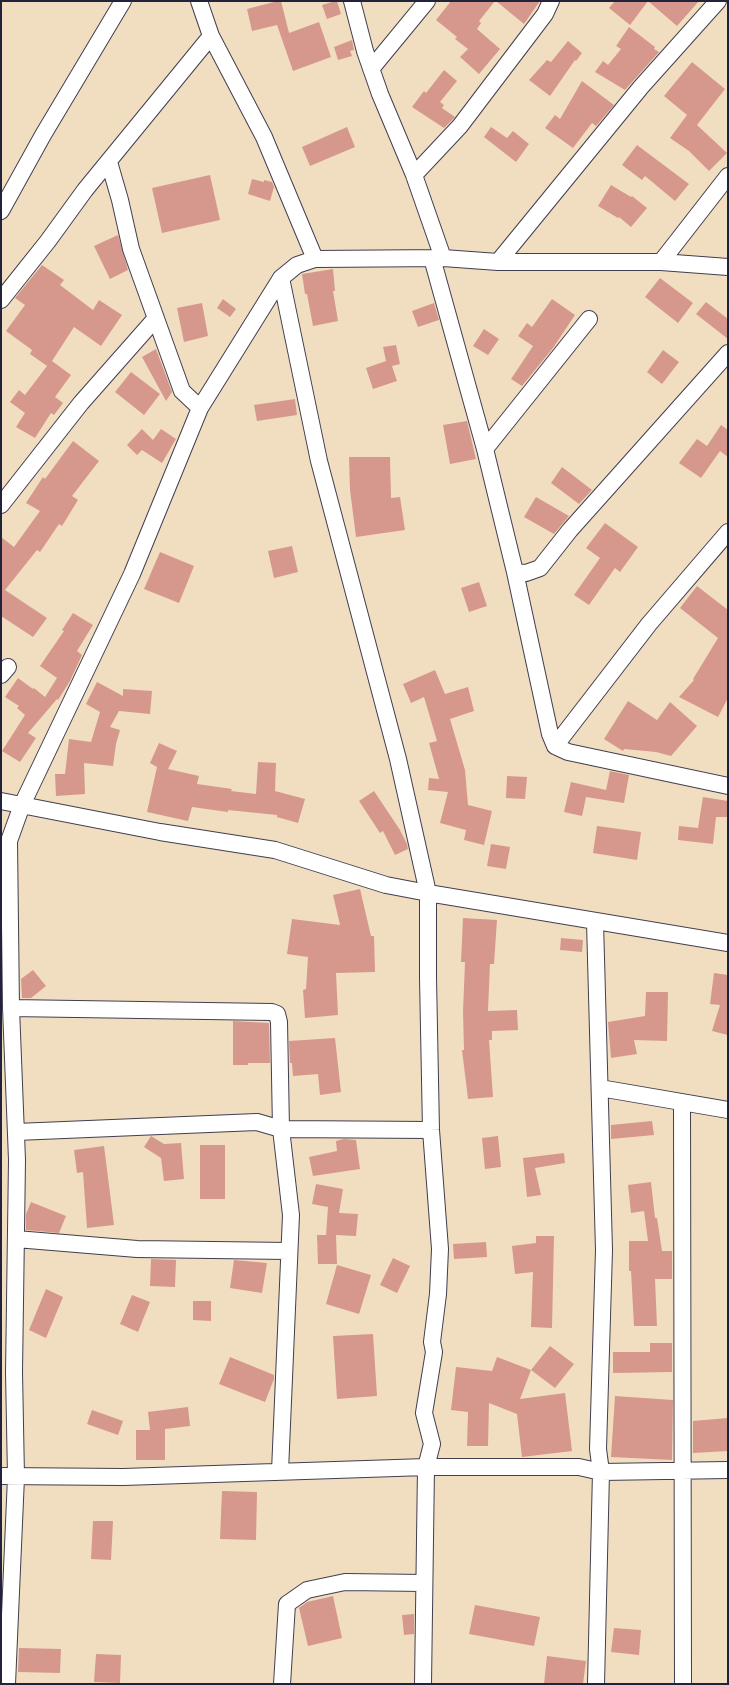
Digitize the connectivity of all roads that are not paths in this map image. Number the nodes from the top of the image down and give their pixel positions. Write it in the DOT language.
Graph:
graph roads {
  1 [pos="123,1"];
  2 [pos="199,1"];
  3 [pos="352,1"];
  4 [pos="427,1"];
  5 [pos="551,1"];
  6 [pos="718,1"];
  7 [pos="211,36"];
  8 [pos="371,69"];
  9 [pos="109,162"];
  10 [pos="414,175"];
  11 [pos="728,176"];
  12 [pos="1,211"];
  13 [pos="438,258"];
  14 [pos="315,259"];
  15 [pos="498,262"];
  16 [pos="661,262"];
  17 [pos="728,267"];
  18 [pos="281,278"];
  19 [pos="1,300"];
  20 [pos="156,318"];
  21 [pos="589,319"];
  22 [pos="728,353"];
  23 [pos="200,408"];
  24 [pos="485,449"];
  25 [pos="1,505"];
  26 [pos="728,532"];
  27 [pos="515,572"];
  28 [pos="555,746"];
  29 [pos="728,786"];
  30 [pos="1,801"];
  31 [pos="22,805"];
  32 [pos="428,894"];
  33 [pos="595,922"];
  34 [pos="728,943"];
  35 [pos="11,1008"];
  36 [pos="600,1088"];
  37 [pos="682,1102"];
  38 [pos="728,1110"];
  39 [pos="281,1129"];
  40 [pos="431,1130"];
  41 [pos="16,1132"];
  42 [pos="16,1239"];
  43 [pos="289,1251"];
  44 [pos="426,1467"];
  45 [pos="728,1470"];
  46 [pos="280,1471"];
  47 [pos="682,1471"];
  48 [pos="601,1472"];
  49 [pos="9,1477"];
  50 [pos="424,1583"];
  51 [pos="8,1684"];
  52 [pos="282,1684"];
  53 [pos="423,1684"];
  54 [pos="596,1684"];
  55 [pos="683,1684"];
  1 -- 12 [label="street"];
  2 -- 7 [label="street"];
  3 -- 8 [label="street"];
  4 -- 8 [label="street"];
  5 -- 10 [label="street"];
  6 -- 15 [label="street"];
  7 -- 9 [label="street"];
  7 -- 14 [label="street"];
  8 -- 10 [label="street"];
  9 -- 19 [label="street"];
  9 -- 20 [label="street"];
  10 -- 13 [label="street"];
  11 -- 16 [label="street"];
  13 -- 14 [label="street"];
  13 -- 15 [label="street"];
  13 -- 24 [label="street"];
  14 -- 18 [label="street"];
  15 -- 16 [label="street"];
  16 -- 17 [label="street"];
  18 -- 23 [label="street"];
  18 -- 32 [label="street"];
  20 -- 23 [label="street"];
  20 -- 25 [label="street"];
  21 -- 24 [label="street"];
  22 -- 27 [label="street"];
  23 -- 31 [label="street"];
  24 -- 27 [label="street"];
  26 -- 28 [label="street"];
  27 -- 28 [label="street"];
  28 -- 29 [label="street"];
  30 -- 31 [label="street"];
  31 -- 32 [label="street"];
  31 -- 35 [label="street"];
  32 -- 33 [label="street"];
  32 -- 40 [label="street"];
  33 -- 34 [label="street"];
  33 -- 36 [label="street"];
  35 -- 39 [label="street"];
  35 -- 41 [label="street"];
  36 -- 37 [label="street"];
  36 -- 48 [label="street"];
  37 -- 38 [label="street"];
  37 -- 47 [label="street"];
  39 -- 40 [label="street"];
  39 -- 41 [label="street"];
  39 -- 43 [label="street"];
  40 -- 44 [label="street"];
  41 -- 42 [label="street"];
  42 -- 43 [label="street"];
  42 -- 49 [label="street"];
  43 -- 46 [label="street"];
  44 -- 46 [label="street"];
  44 -- 48 [label="street"];
  44 -- 50 [label="street"];
  45 -- 47 [label="street"];
  46 -- 49 [label="street"];
  47 -- 48 [label="street"];
  47 -- 55 [label="street"];
  48 -- 54 [label="street"];
  49 -- 51 [label="street"];
  50 -- 52 [label="street"];
  50 -- 53 [label="street"];
}
